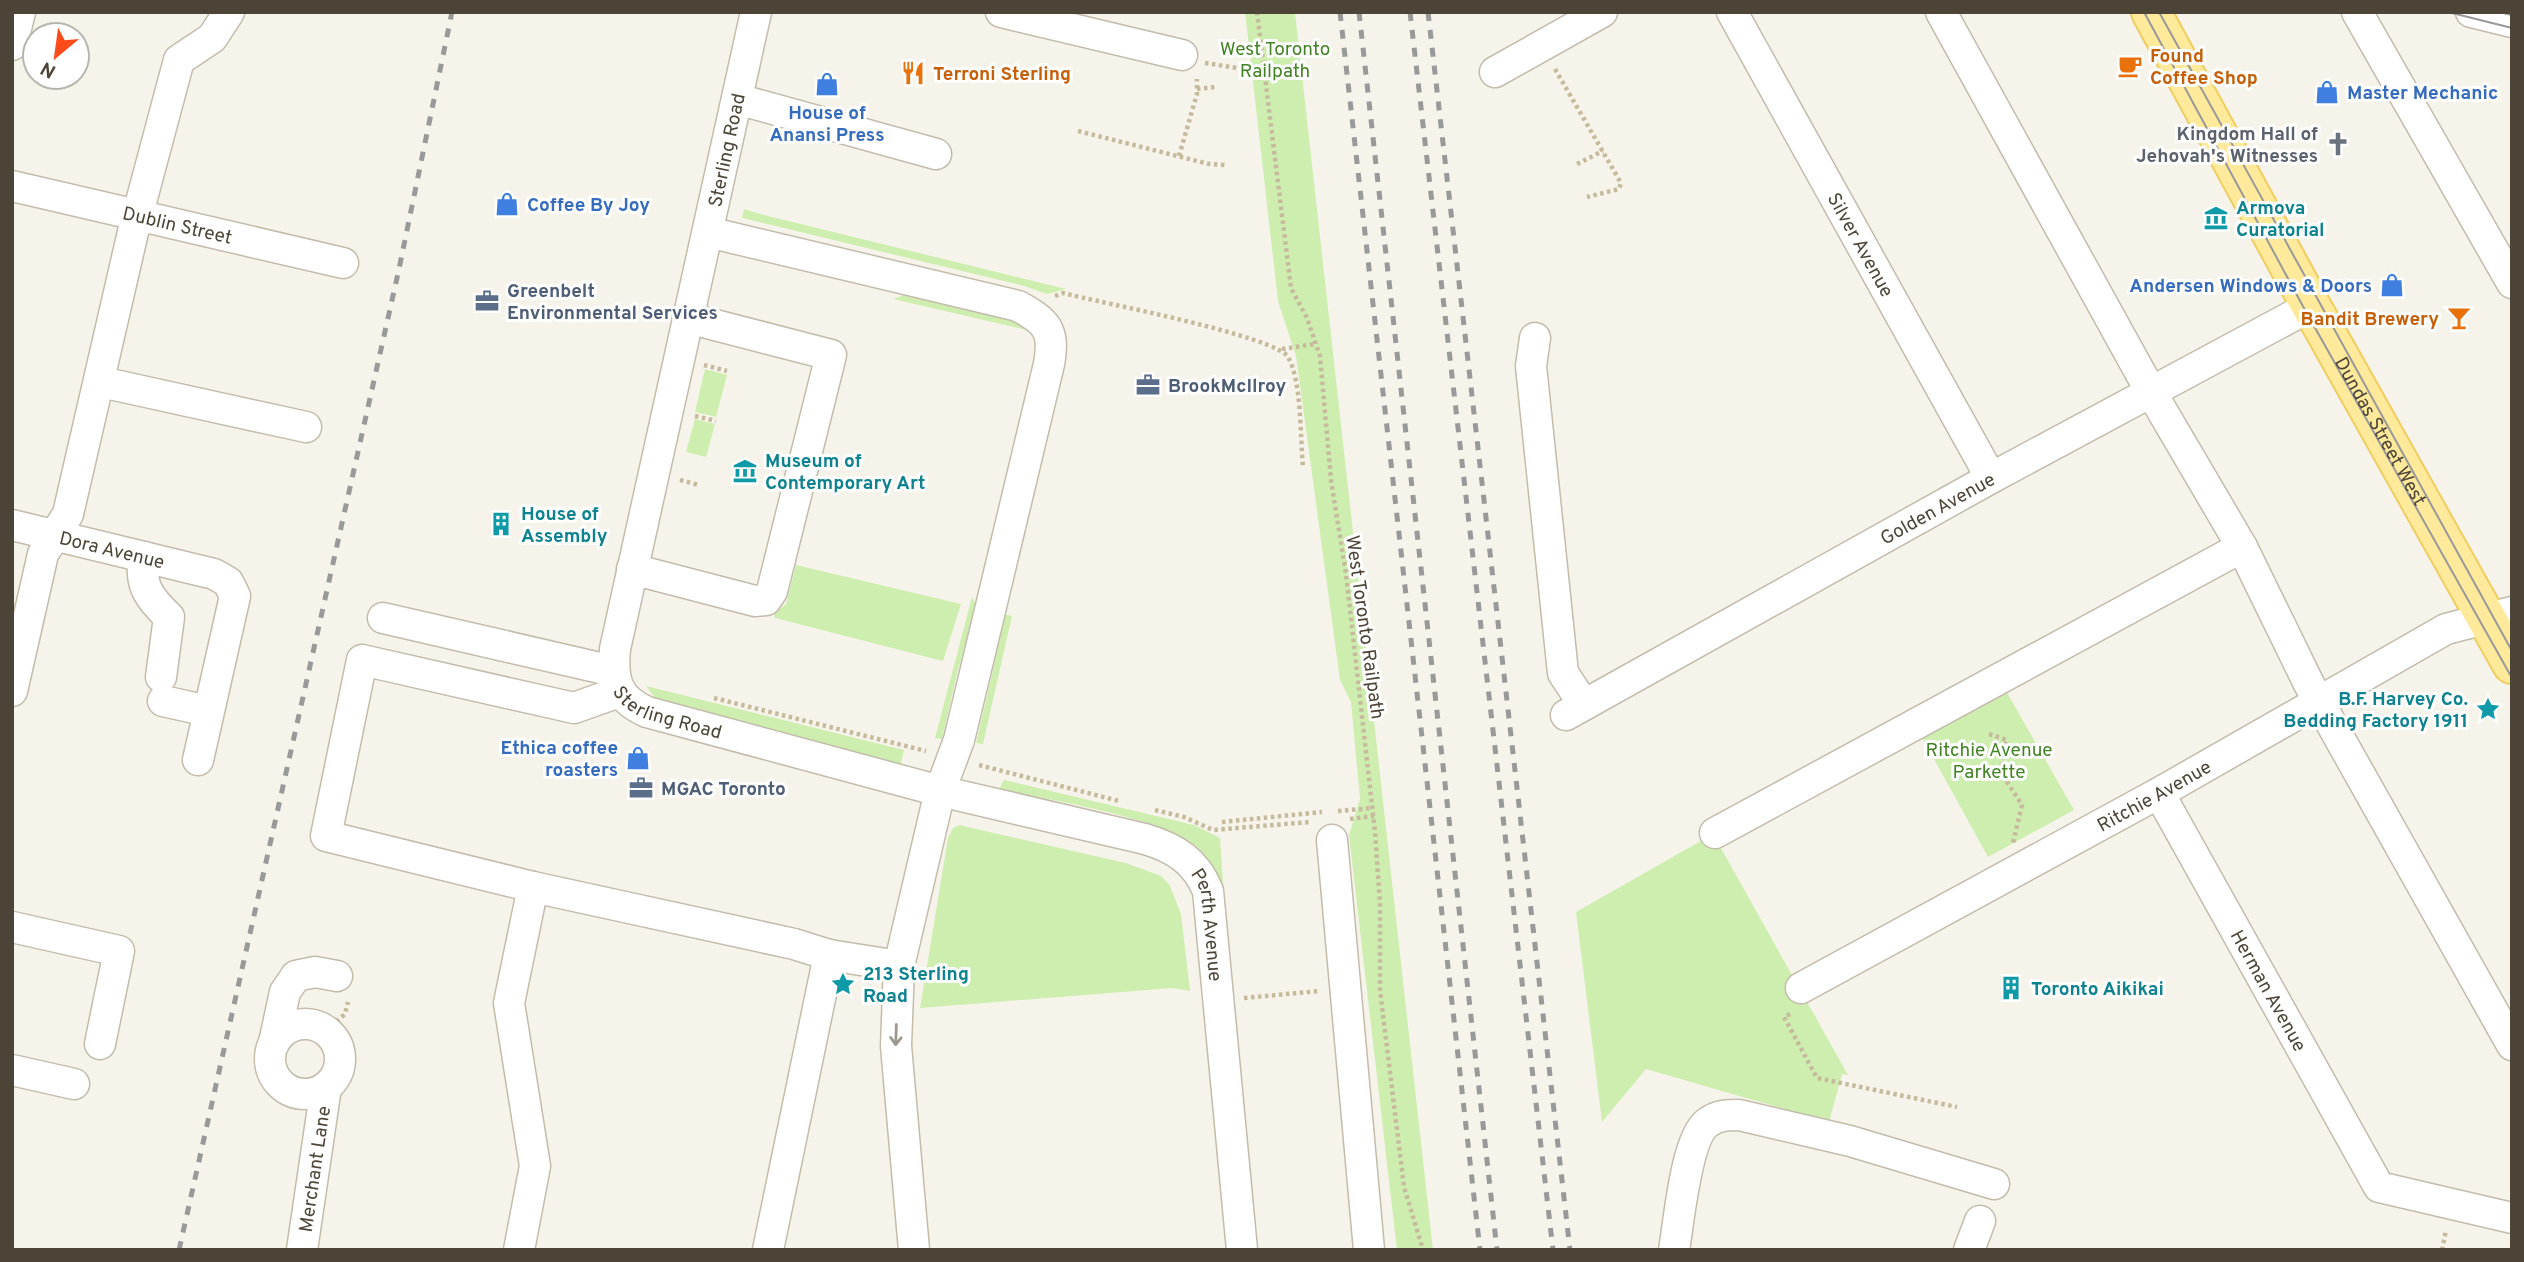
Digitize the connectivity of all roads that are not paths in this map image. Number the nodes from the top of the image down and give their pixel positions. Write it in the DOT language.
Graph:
graph roads {
  1 [pos="20,12"];
  2 [pos="229,12"];
  3 [pos="756,12"];
  4 [pos="1001,12"];
  5 [pos="1602,12"];
  6 [pos="1732,12"];
  7 [pos="1941,12"];
  8 [pos="2151,12"];
  9 [pos="2357,12"];
  10 [pos="2472,12"];
  11 [pos="2512,22"];
  12 [pos="12,45"];
  13 [pos="1182,55"];
  14 [pos="1495,72"];
  15 [pos="737,99"];
  16 [pos="936,155"];
  17 [pos="12,186"];
  18 [pos="138,215"];
  19 [pos="708,232"];
  20 [pos="343,263"];
  21 [pos="2512,283"];
  22 [pos="2311,306"];
  23 [pos="688,318"];
  24 [pos="1535,338"];
  25 [pos="100,382"];
  26 [pos="2151,392"];
  27 [pos="306,427"];
  28 [pos="1991,478"];
  29 [pos="12,525"];
  30 [pos="56,536"];
  31 [pos="2242,547"];
  32 [pos="144,557"];
  33 [pos="632,569"];
  34 [pos="2500,616"];
  35 [pos="383,618"];
  36 [pos="2512,664"];
  37 [pos="616,681"];
  38 [pos="12,691"];
  39 [pos="2318,700"];
  40 [pos="208,711"];
  41 [pos="198,760"];
  42 [pos="940,790"];
  43 [pos="2159,793"];
  44 [pos="1332,827"];
  45 [pos="1715,833"];
  46 [pos="533,887"];
  47 [pos="12,928"];
  48 [pos="829,955"];
  49 [pos="899,967"];
  50 [pos="340,986"];
  51 [pos="1797,1000"];
  52 [pos="274,1043"];
  53 [pos="100,1044"];
  54 [pos="2512,1045"];
  55 [pos="12,1070"];
  56 [pos="74,1084"];
  57 [pos="326,1087"];
  58 [pos="1994,1184"];
  59 [pos="2512,1218"];
  60 [pos="1980,1221"];
  61 [pos="302,1250"];
  62 [pos="519,1250"];
  63 [pos="768,1250"];
  64 [pos="914,1250"];
  65 [pos="1242,1250"];
  66 [pos="1369,1250"];
  67 [pos="1674,1250"];
  68 [pos="1969,1250"];
  1 -- 12 [label="street"];
  2 -- 18 [label="street"];
  3 -- 15 [label="street, Sterling Road"];
  4 -- 13 [label="street"];
  5 -- 14 [label="street"];
  6 -- 28 [label="street, Silver Avenue"];
  7 -- 26 [label="street"];
  8 -- 22 [label="main road, Dundas Street West"];
  9 -- 21 [label="street"];
  10 -- 11 [label="street"];
  15 -- 16 [label="street"];
  15 -- 19 [label="street, Sterling Road"];
  17 -- 18 [label="street, Dublin Street"];
  18 -- 20 [label="street, Dublin Street"];
  18 -- 25 [label="street"];
  19 -- 23 [label="street, Sterling Road"];
  19 -- 42 [label="street"];
  22 -- 26 [label="street, Golden Avenue"];
  22 -- 34 [label="main road, Dundas Street West"];
  23 -- 33 [label="street, Sterling Road"];
  23 -- 33 [label="street"];
  24 -- 28 [label="street, Golden Avenue"];
  25 -- 27 [label="street"];
  25 -- 30 [label="street"];
  26 -- 28 [label="street, Golden Avenue"];
  26 -- 31 [label="street"];
  29 -- 30 [label="street, Dora Avenue"];
  30 -- 32 [label="street, Dora Avenue"];
  30 -- 38 [label="street"];
  31 -- 39 [label="street"];
  31 -- 45 [label="street"];
  32 -- 40 [label="street"];
  32 -- 40 [label="street, Dora Avenue"];
  33 -- 37 [label="street, Sterling Road"];
  34 -- 36 [label="main road, Dundas Street West"];
  34 -- 39 [label="street, Ritchie Avenue"];
  35 -- 37 [label="street"];
  37 -- 42 [label="street, Sterling Road"];
  37 -- 46 [label="street"];
  39 -- 43 [label="street, Ritchie Avenue"];
  39 -- 54 [label="street"];
  40 -- 41 [label="street"];
  42 -- 49 [label="street"];
  42 -- 65 [label="street, Perth Avenue"];
  43 -- 51 [label="street, Ritchie Avenue"];
  43 -- 59 [label="street, Herman Avenue"];
  44 -- 66 [label="street"];
  46 -- 48 [label="street"];
  46 -- 62 [label="street"];
  47 -- 53 [label="street"];
  48 -- 49 [label="street"];
  48 -- 63 [label="street"];
  49 -- 64 [label="street, one-way"];
  50 -- 52 [label="street, Merchant Lane"];
  52 -- 57 [label="street, Merchant Lane"];
  52 -- 57 [label="street, Merchant Lane"];
  55 -- 56 [label="street"];
  57 -- 61 [label="street, Merchant Lane"];
  58 -- 67 [label="street"];
  60 -- 68 [label="street"];
}
